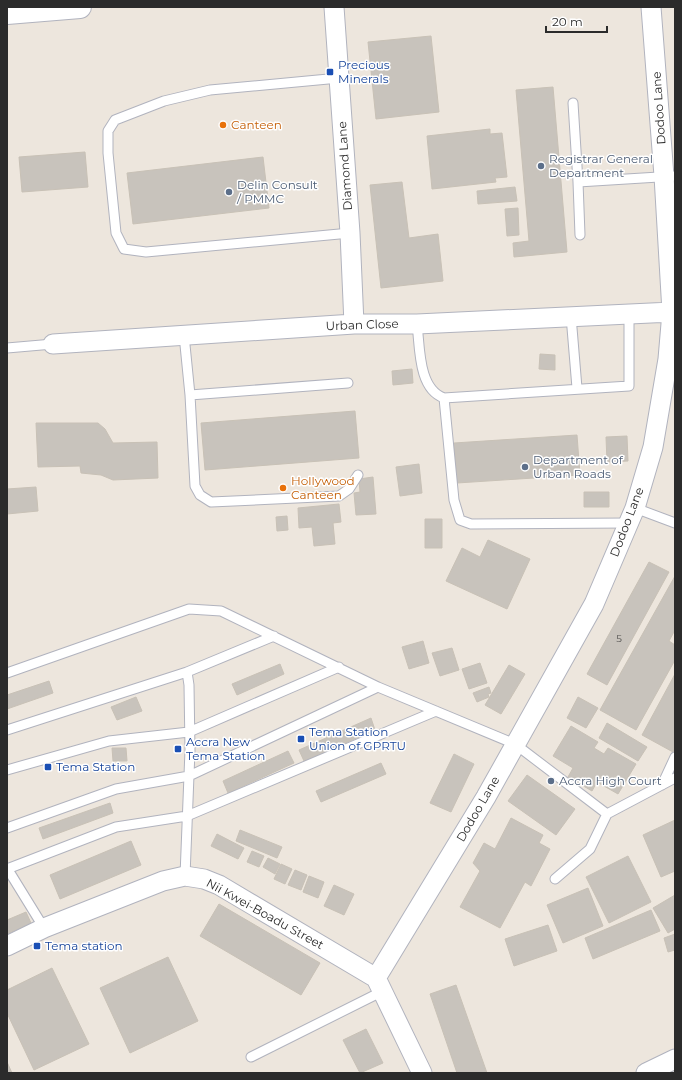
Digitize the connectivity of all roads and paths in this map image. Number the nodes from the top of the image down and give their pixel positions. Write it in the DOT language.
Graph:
graph roads {
  1 [pos="80,7"];
  2 [pos="334,7"];
  3 [pos="651,7"];
  4 [pos="7,13"];
  5 [pos="339,78"];
  6 [pos="573,103"];
  7 [pos="669,176"];
  8 [pos="578,182"];
  9 [pos="350,233"];
  10 [pos="580,235"];
  11 [pos="673,311"];
  12 [pos="629,313"];
  13 [pos="571,316"];
  14 [pos="354,324"];
  15 [pos="417,324"];
  16 [pos="184,335"];
  17 [pos="53,344"];
  18 [pos="7,348"];
  19 [pos="348,383"];
  20 [pos="578,388"];
  21 [pos="190,395"];
  22 [pos="444,398"];
  23 [pos="358,475"];
  24 [pos="632,515"];
  25 [pos="675,523"];
  26 [pos="274,636"];
  27 [pos="339,667"];
  28 [pos="187,672"];
  29 [pos="7,673"];
  30 [pos="378,687"];
  31 [pos="436,711"];
  32 [pos="7,730"];
  33 [pos="189,732"];
  34 [pos="515,744"];
  35 [pos="675,757"];
  36 [pos="7,770"];
  37 [pos="189,776"];
  38 [pos="675,778"];
  39 [pos="662,785"];
  40 [pos="607,814"];
  41 [pos="187,816"];
  42 [pos="7,828"];
  43 [pos="7,869"];
  44 [pos="185,876"];
  45 [pos="555,879"];
  46 [pos="44,928"];
  47 [pos="7,946"];
  48 [pos="379,984"];
  49 [pos="251,1057"];
  50 [pos="675,1059"];
  51 [pos="422,1073"];
  52 [pos="646,1073"];
  1 -- 4 [label="main road"];
  2 -- 5 [label="street, Diamond Lane"];
  3 -- 7 [label="street, Dodoo Lane"];
  5 -- 9 [label="street, Diamond Lane"];
  5 -- 9 [label="lane"];
  6 -- 8 [label="lane"];
  7 -- 8 [label="lane"];
  7 -- 11 [label="street, Dodoo Lane"];
  8 -- 10 [label="lane"];
  9 -- 14 [label="street, Diamond Lane"];
  11 -- 12 [label="street, Urban Close"];
  11 -- 24 [label="street, Dodoo Lane"];
  12 -- 13 [label="street, Urban Close"];
  12 -- 20 [label="lane"];
  13 -- 15 [label="street, Urban Close"];
  13 -- 20 [label="lane"];
  14 -- 15 [label="street, Urban Close"];
  14 -- 16 [label="street, Urban Close"];
  15 -- 22 [label="lane"];
  16 -- 17 [label="street, Urban Close"];
  16 -- 21 [label="lane"];
  17 -- 18 [label="lane"];
  19 -- 21 [label="lane"];
  20 -- 22 [label="lane"];
  21 -- 23 [label="lane"];
  22 -- 24 [label="lane"];
  24 -- 25 [label="lane"];
  24 -- 34 [label="street, Dodoo Lane"];
  26 -- 27 [label="lane"];
  26 -- 28 [label="lane"];
  26 -- 29 [label="lane"];
  27 -- 30 [label="lane"];
  27 -- 33 [label="lane"];
  28 -- 32 [label="lane"];
  28 -- 33 [label="lane"];
  30 -- 31 [label="lane"];
  30 -- 37 [label="lane"];
  31 -- 34 [label="lane"];
  31 -- 41 [label="lane"];
  33 -- 36 [label="lane"];
  33 -- 37 [label="lane"];
  34 -- 40 [label="lane"];
  34 -- 48 [label="street, Dodoo Lane"];
  35 -- 39 [label="lane"];
  37 -- 41 [label="lane"];
  37 -- 42 [label="lane"];
  38 -- 39 [label="lane"];
  39 -- 40 [label="lane"];
  40 -- 45 [label="lane"];
  41 -- 43 [label="lane"];
  41 -- 44 [label="lane"];
  43 -- 46 [label="lane"];
  44 -- 46 [label="street, Nii Kwei-Boadu Street"];
  44 -- 48 [label="street, Nii Kwei-Boadu Street"];
  46 -- 47 [label="street, Nii Kwei-Boadu Street"];
  48 -- 49 [label="lane"];
  48 -- 51 [label="street"];
  50 -- 52 [label="street"];
}
